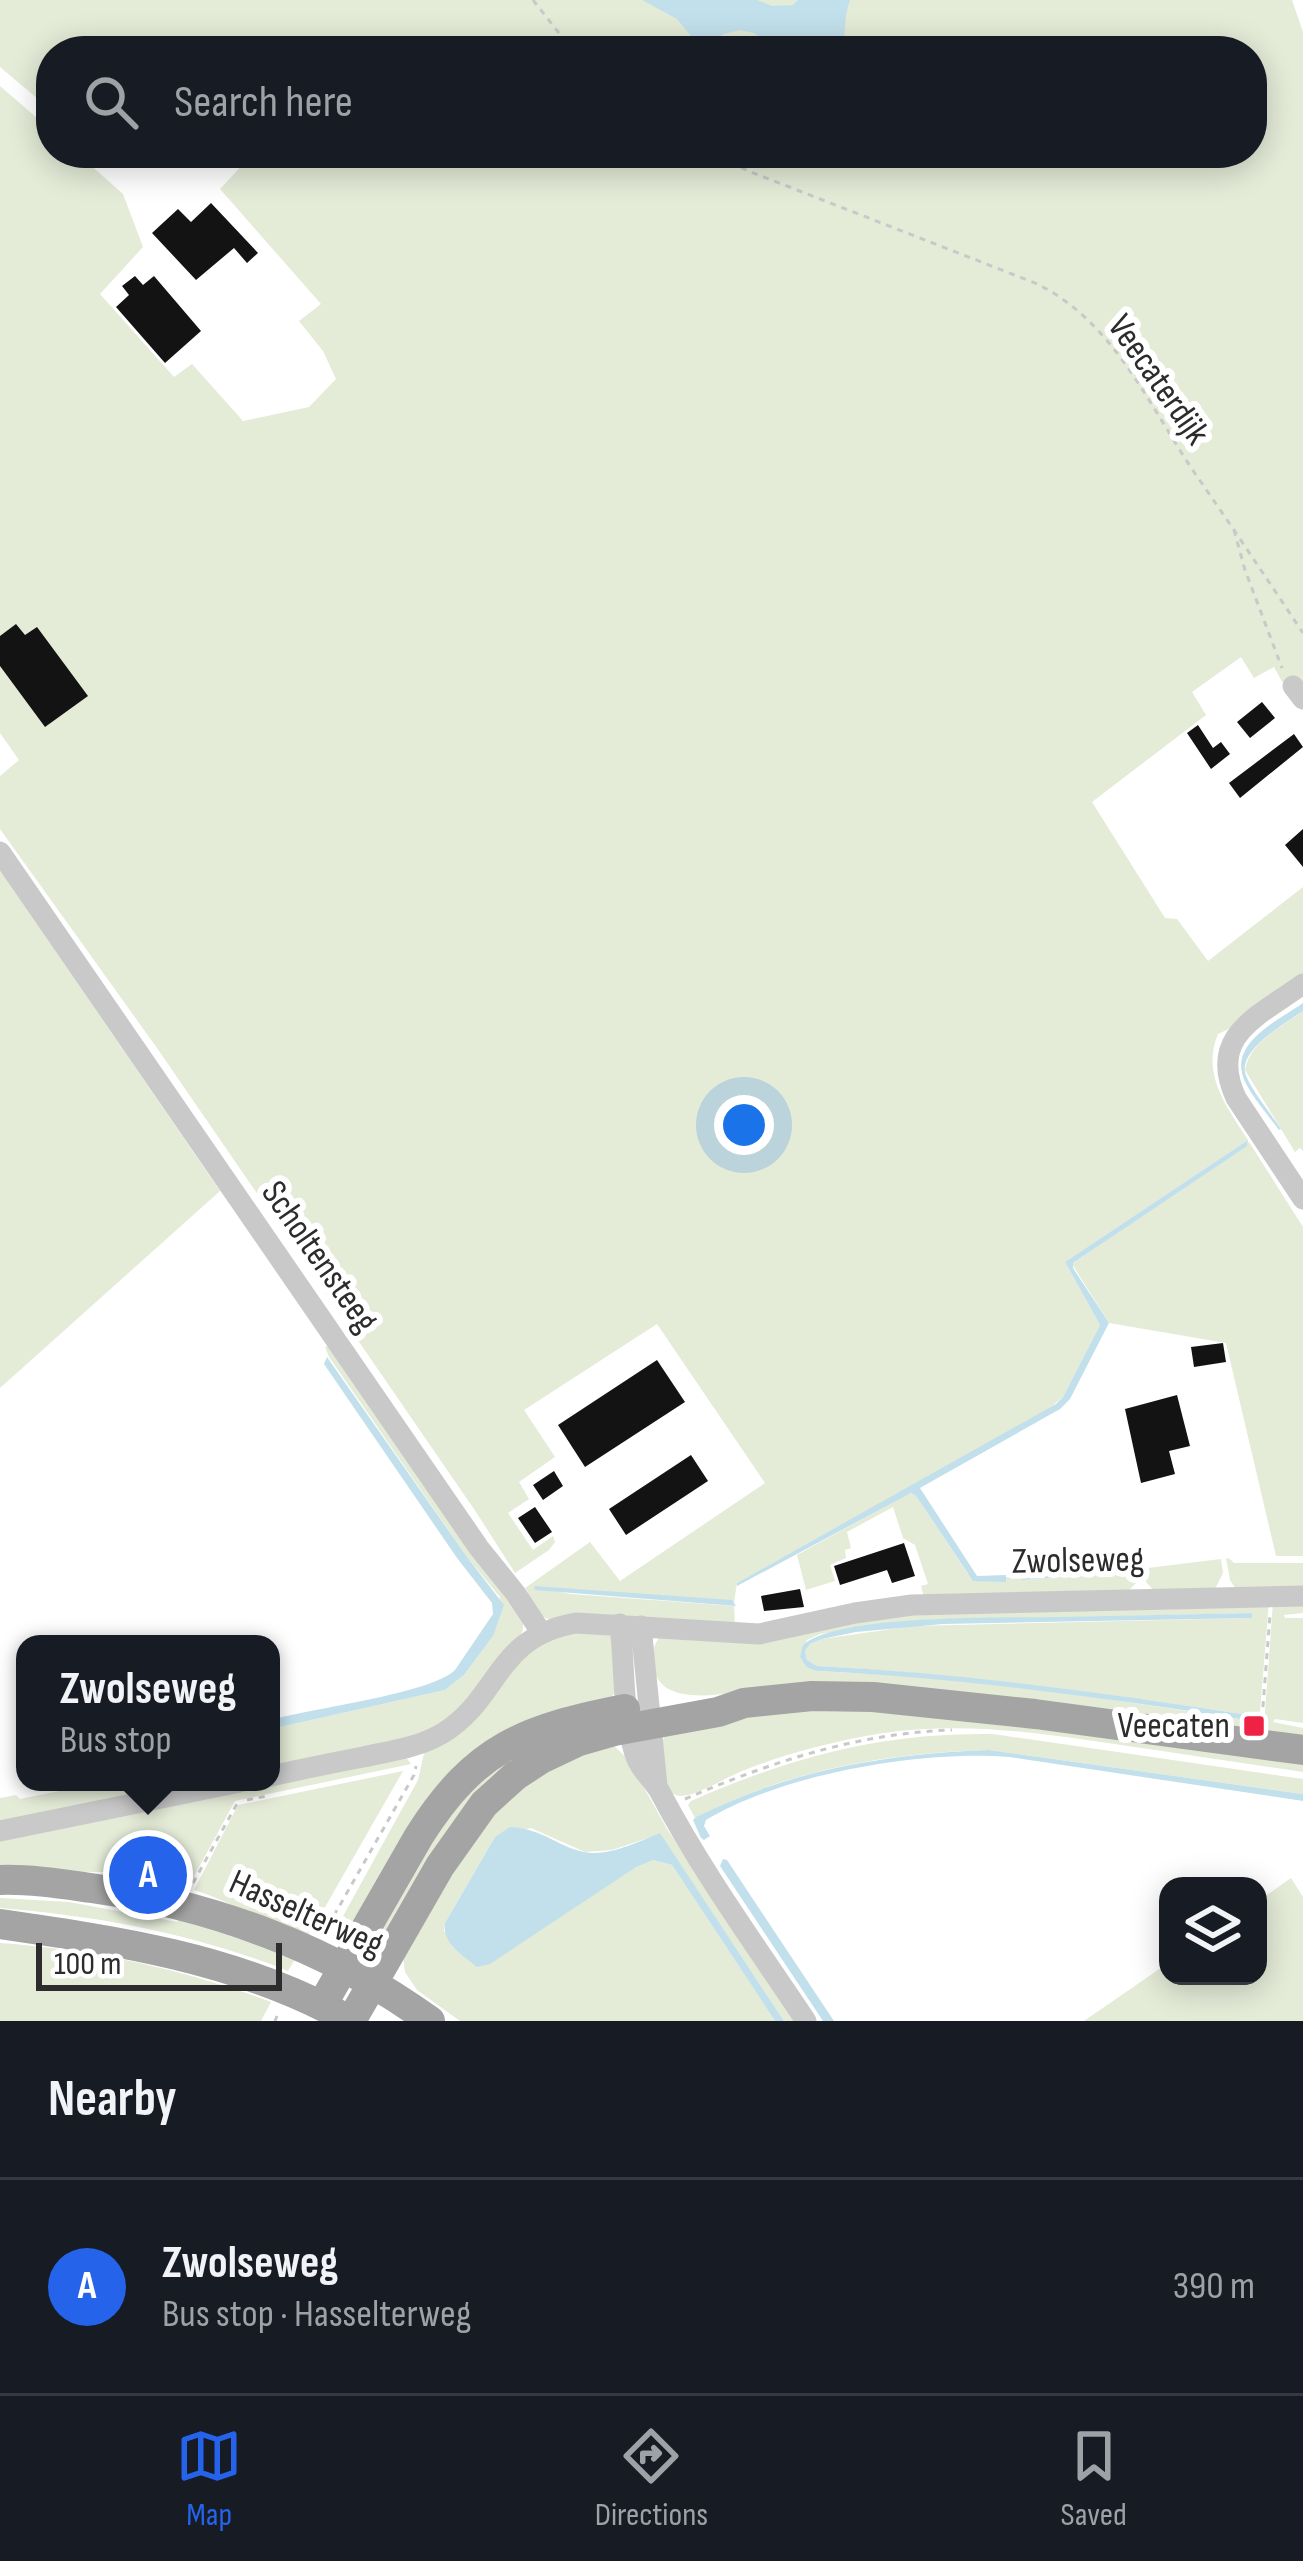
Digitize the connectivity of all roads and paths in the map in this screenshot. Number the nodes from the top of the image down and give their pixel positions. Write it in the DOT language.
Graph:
graph roads {
  1 [pos="533,0"];
  2 [pos="561,36"];
  3 [pos="742,168"];
  4 [pos="1234,528"];
  5 [pos="1303,633"];
  6 [pos="1298,692"];
  7 [pos="0,852"];
  8 [pos="1303,984"];
  9 [pos="1303,1199"];
  10 [pos="1271,1596"];
  11 [pos="1303,1596"];
  12 [pos="631,1625"];
  13 [pos="541,1632"];
  14 [pos="639,1716"];
  15 [pos="1261,1727"];
  16 [pos="958,1730"];
  17 [pos="1303,1750"];
  18 [pos="411,1761"];
  19 [pos="280,1784"];
  20 [pos="197,1791"];
  21 [pos="262,1791"];
  22 [pos="667,1808"];
  23 [pos="0,1832"];
  24 [pos="0,1880"];
  25 [pos="193,1884"];
  26 [pos="0,1924"];
  27 [pos="328,1926"];
  28 [pos="342,1968"];
  29 [pos="373,1985"];
  30 [pos="322,2005"];
  31 [pos="351,2021"];
  32 [pos="430,2021"];
  33 [pos="806,2021"];
  1 -- 2 [label="path"];
  3 -- 4 [label="path, Veecaterdijk"];
  4 -- 5 [label="path, Veecaterdijk"];
  4 -- 6 [label="path"];
  7 -- 13 [label="street, Scholtensteeg"];
  8 -- 9 [label="street"];
  10 -- 11 [label="street, Zwolseweg"];
  10 -- 12 [label="street, Zwolseweg"];
  10 -- 15 [label="path"];
  12 -- 13 [label="street"];
  12 -- 14 [label="street"];
  13 -- 18 [label="street"];
  14 -- 17 [label="main road"];
  14 -- 22 [label="street"];
  14 -- 28 [label="main road"];
  14 -- 29 [label="main road"];
  16 -- 22 [label="path"];
  18 -- 19 [label="street"];
  18 -- 27 [label="path"];
  20 -- 23 [label="street"];
  21 -- 25 [label="path"];
  22 -- 33 [label="street"];
  24 -- 28 [label="main road, Hasselterweg"];
  26 -- 30 [label="main road"];
  28 -- 29 [label="main road, Hasselterweg"];
  28 -- 30 [label="main road"];
  29 -- 31 [label="main road"];
  29 -- 32 [label="main road, Hasselterweg"];
  30 -- 31 [label="main road"];
}
